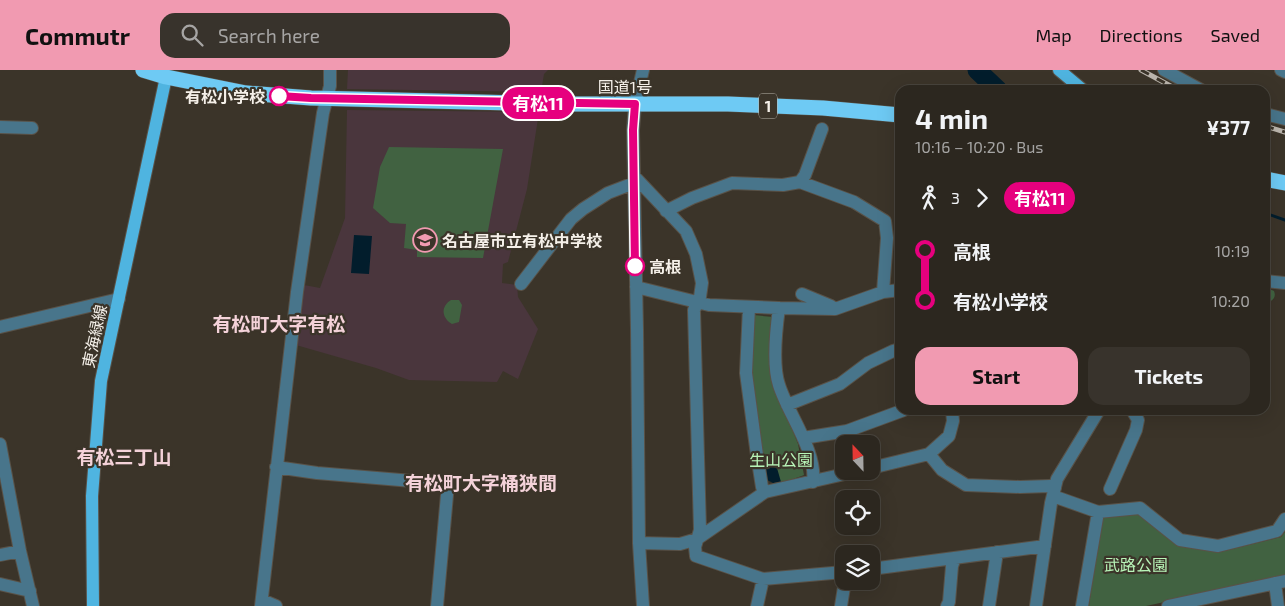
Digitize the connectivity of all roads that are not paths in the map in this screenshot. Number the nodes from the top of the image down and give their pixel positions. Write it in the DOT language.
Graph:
graph roads {
  1 [pos="143,70"];
  2 [pos="330,70"];
  3 [pos="643,70"];
  4 [pos="1059,70"];
  5 [pos="1164,70"];
  6 [pos="1281,70"];
  7 [pos="1285,72"];
  8 [pos="167,74"];
  9 [pos="1077,85"];
  10 [pos="1192,85"];
  11 [pos="326,98"];
  12 [pos="635,104"];
  13 [pos="895,115"];
  14 [pos="1270,115"];
  15 [pos="1285,119"];
  16 [pos="0,127"];
  17 [pos="32,128"];
  18 [pos="822,129"];
  19 [pos="634,180"];
  20 [pos="1270,180"];
  21 [pos="800,182"];
  22 [pos="1285,183"];
  23 [pos="666,211"];
  24 [pos="1270,282"];
  25 [pos="1285,283"];
  26 [pos="521,284"];
  27 [pos="636,286"];
  28 [pos="895,291"];
  29 [pos="883,292"];
  30 [pos="802,294"];
  31 [pos="119,299"];
  32 [pos="698,303"];
  33 [pos="749,307"];
  34 [pos="779,308"];
  35 [pos="835,309"];
  36 [pos="0,327"];
  37 [pos="895,350"];
  38 [pos="787,405"];
  39 [pos="895,413"];
  40 [pos="952,415"];
  41 [pos="1096,415"];
  42 [pos="1135,415"];
  43 [pos="803,438"];
  44 [pos="0,444"];
  45 [pos="929,454"];
  46 [pos="276,466"];
  47 [pos="880,466"];
  48 [pos="835,477"];
  49 [pos="813,482"];
  50 [pos="1110,489"];
  51 [pos="765,492"];
  52 [pos="1054,492"];
  53 [pos="1098,512"];
  54 [pos="1285,520"];
  55 [pos="697,539"];
  56 [pos="639,543"];
  57 [pos="1045,546"];
  58 [pos="20,551"];
  59 [pos="997,552"];
  60 [pos="0,555"];
  61 [pos="954,558"];
  62 [pos="880,568"];
  63 [pos="835,573"];
  64 [pos="763,579"];
  65 [pos="1280,582"];
  66 [pos="0,584"];
  67 [pos="844,590"];
  68 [pos="30,591"];
  69 [pos="261,603"];
  70 [pos="1188,604"];
  71 [pos="32,606"];
  72 [pos="93,606"];
  73 [pos="276,606"];
  74 [pos="437,606"];
  75 [pos="642,606"];
  76 [pos="757,606"];
  77 [pos="841,606"];
  78 [pos="947,606"];
  79 [pos="989,606"];
  80 [pos="1036,606"];
  81 [pos="1082,606"];
  82 [pos="1168,606"];
  83 [pos="1278,606"];
  1 -- 8 [label="highway, 国道1号 / 1"];
  2 -- 11 [label="street"];
  3 -- 12 [label="street"];
  4 -- 9 [label="main road"];
  5 -- 10 [label="street"];
  6 -- 7 [label="street"];
  8 -- 11 [label="highway, 国道1号 / 1"];
  8 -- 31 [label="main road, 東海緑線"];
  11 -- 12 [label="highway, 国道1号 / 1"];
  11 -- 46 [label="street"];
  12 -- 13 [label="highway, 国道1号 / 1"];
  12 -- 19 [label="street"];
  14 -- 15 [label="street"];
  16 -- 17 [label="street"];
  18 -- 21 [label="street"];
  19 -- 23 [label="street"];
  19 -- 26 [label="street"];
  19 -- 27 [label="street"];
  20 -- 22 [label="highway"];
  21 -- 23 [label="street"];
  21 -- 29 [label="street"];
  23 -- 32 [label="street"];
  24 -- 25 [label="street"];
  27 -- 32 [label="street"];
  27 -- 56 [label="street"];
  28 -- 29 [label="street"];
  29 -- 35 [label="street"];
  30 -- 35 [label="street"];
  31 -- 36 [label="street"];
  31 -- 72 [label="main road, 東海緑線"];
  32 -- 33 [label="street"];
  32 -- 55 [label="street"];
  33 -- 34 [label="street"];
  33 -- 51 [label="street"];
  34 -- 35 [label="street"];
  34 -- 38 [label="street"];
  37 -- 38 [label="street"];
  38 -- 43 [label="street"];
  39 -- 43 [label="street"];
  40 -- 45 [label="street"];
  41 -- 52 [label="street"];
  42 -- 50 [label="street"];
  43 -- 49 [label="street"];
  44 -- 58 [label="street"];
  45 -- 47 [label="street"];
  45 -- 52 [label="street"];
  46 -- 69 [label="street"];
  46 -- 74 [label="street"];
  48 -- 49 [label="street"];
  49 -- 51 [label="street"];
  51 -- 55 [label="street"];
  52 -- 53 [label="street"];
  52 -- 57 [label="street"];
  53 -- 54 [label="street"];
  53 -- 81 [label="street"];
  55 -- 56 [label="street"];
  55 -- 64 [label="street"];
  56 -- 75 [label="street"];
  57 -- 59 [label="street"];
  57 -- 80 [label="street"];
  58 -- 60 [label="street"];
  58 -- 68 [label="street"];
  59 -- 61 [label="street"];
  59 -- 79 [label="street"];
  61 -- 62 [label="street"];
  61 -- 78 [label="street"];
  63 -- 64 [label="street"];
  64 -- 76 [label="street"];
  65 -- 70 [label="street"];
  65 -- 83 [label="street"];
  66 -- 68 [label="street"];
  67 -- 77 [label="street"];
  68 -- 71 [label="street"];
  69 -- 73 [label="street"];
  70 -- 82 [label="street"];
}
